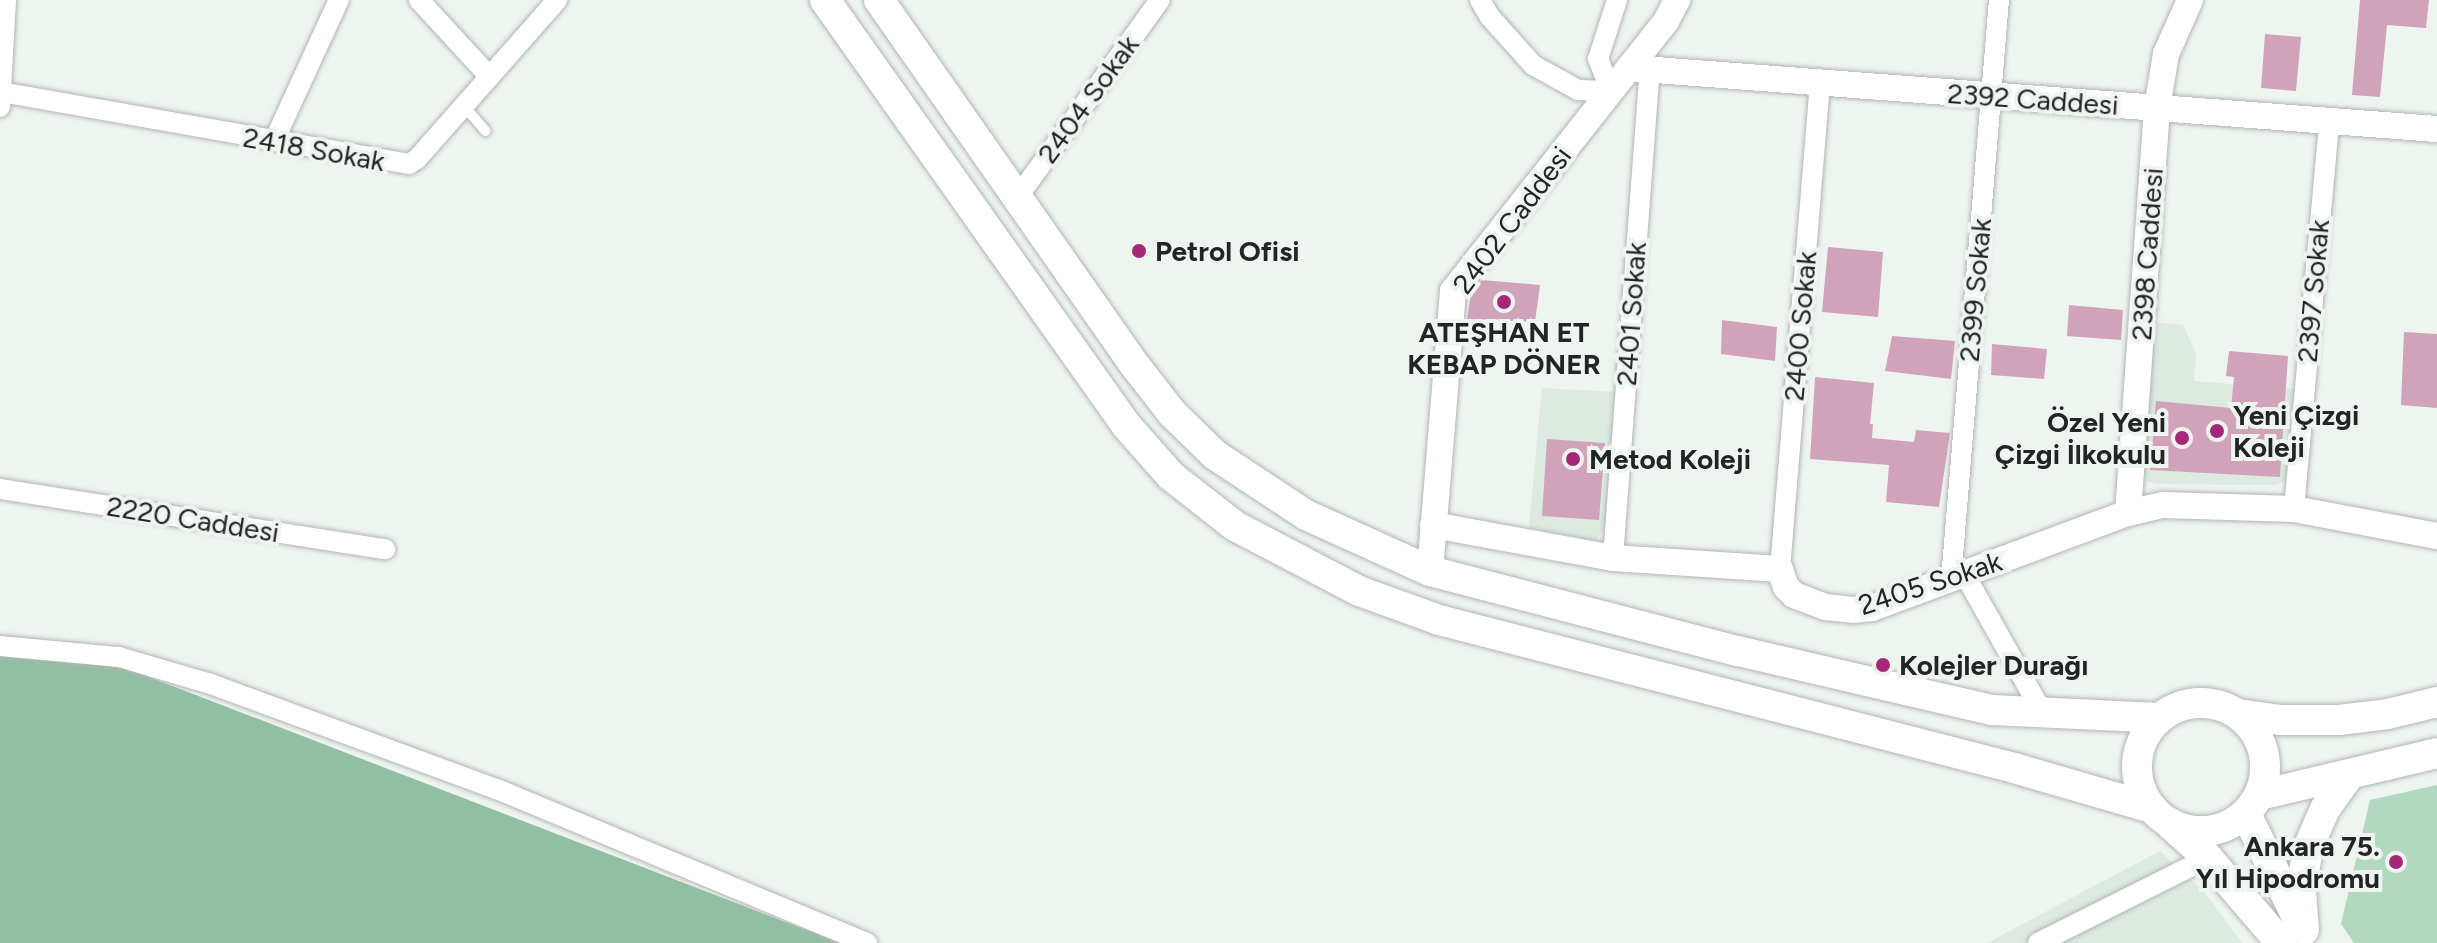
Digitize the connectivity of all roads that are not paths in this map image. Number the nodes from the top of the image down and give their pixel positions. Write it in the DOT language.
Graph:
graph roads {
  1 [pos="6,0"];
  2 [pos="339,0"];
  3 [pos="419,0"];
  4 [pos="557,0"];
  5 [pos="825,0"];
  6 [pos="879,0"];
  7 [pos="1160,0"];
  8 [pos="1480,0"];
  9 [pos="1617,0"];
  10 [pos="1677,0"];
  11 [pos="1999,0"];
  12 [pos="2190,0"];
  13 [pos="1639,69"];
  14 [pos="489,76"];
  15 [pos="1820,83"];
  16 [pos="1611,91"];
  17 [pos="1,92"];
  18 [pos="1991,95"];
  19 [pos="463,105"];
  20 [pos="0,107"];
  21 [pos="2157,108"];
  22 [pos="2329,121"];
  23 [pos="2437,129"];
  24 [pos="486,131"];
  25 [pos="274,141"];
  26 [pos="1017,198"];
  27 [pos="0,489"];
  28 [pos="2294,509"];
  29 [pos="2128,513"];
  30 [pos="1433,525"];
  31 [pos="2437,536"];
  32 [pos="385,549"];
  33 [pos="1613,558"];
  34 [pos="1780,569"];
  35 [pos="1430,571"];
  36 [pos="1958,578"];
  37 [pos="0,646"];
  38 [pos="2437,702"];
  39 [pos="2238,714"];
  40 [pos="2044,715"];
  41 [pos="2159,718"];
  42 [pos="2437,753"];
  43 [pos="2350,774"];
  44 [pos="2253,805"];
  45 [pos="2160,815"];
  46 [pos="2208,858"];
  47 [pos="2298,939"];
  48 [pos="867,943"];
  49 [pos="2038,943"];
  1 -- 17 [label="street"];
  2 -- 25 [label="street"];
  3 -- 14 [label="street"];
  4 -- 14 [label="street, 2418 Sokak"];
  5 -- 45 [label="main road"];
  6 -- 26 [label="main road"];
  7 -- 26 [label="street, 2404 Sokak"];
  8 -- 16 [label="street"];
  9 -- 16 [label="street"];
  10 -- 13 [label="street, 2402 Caddesi"];
  11 -- 18 [label="street, 2399 Sokak"];
  12 -- 21 [label="street, 2398 Caddesi"];
  13 -- 15 [label="street, 2392 Caddesi"];
  13 -- 16 [label="street, 2402 Caddesi"];
  13 -- 33 [label="street, 2401 Sokak"];
  14 -- 19 [label="street, 2418 Sokak"];
  15 -- 18 [label="street, 2392 Caddesi"];
  15 -- 34 [label="street, 2400 Sokak"];
  16 -- 30 [label="street, 2402 Caddesi"];
  17 -- 20 [label="street"];
  17 -- 25 [label="street, 2418 Sokak"];
  18 -- 21 [label="street, 2392 Caddesi"];
  18 -- 36 [label="street, 2399 Sokak"];
  19 -- 24 [label="lane"];
  19 -- 25 [label="street, 2418 Sokak"];
  21 -- 22 [label="street, 2392 Caddesi"];
  21 -- 29 [label="street, 2398 Caddesi"];
  22 -- 23 [label="street, 2392 Caddesi"];
  22 -- 28 [label="street, 2397 Sokak"];
  26 -- 35 [label="main road"];
  27 -- 32 [label="street, 2220 Caddesi"];
  28 -- 29 [label="street, 2405 Sokak"];
  28 -- 31 [label="street, 2405 Sokak"];
  29 -- 36 [label="street, 2405 Sokak"];
  30 -- 33 [label="street"];
  30 -- 35 [label="street, 2402 Caddesi"];
  33 -- 34 [label="street"];
  34 -- 36 [label="street, 2405 Sokak"];
  35 -- 40 [label="main road"];
  36 -- 40 [label="street"];
  37 -- 48 [label="street"];
  38 -- 39 [label="main road"];
  39 -- 41 [label="main road"];
  39 -- 44 [label="main road"];
  40 -- 41 [label="main road"];
  41 -- 45 [label="main road"];
  42 -- 43 [label="main road"];
  43 -- 44 [label="main road"];
  43 -- 47 [label="main road"];
  44 -- 45 [label="main road"];
  44 -- 47 [label="main road"];
  45 -- 46 [label="main road"];
  46 -- 47 [label="main road"];
  46 -- 49 [label="street"];
}
